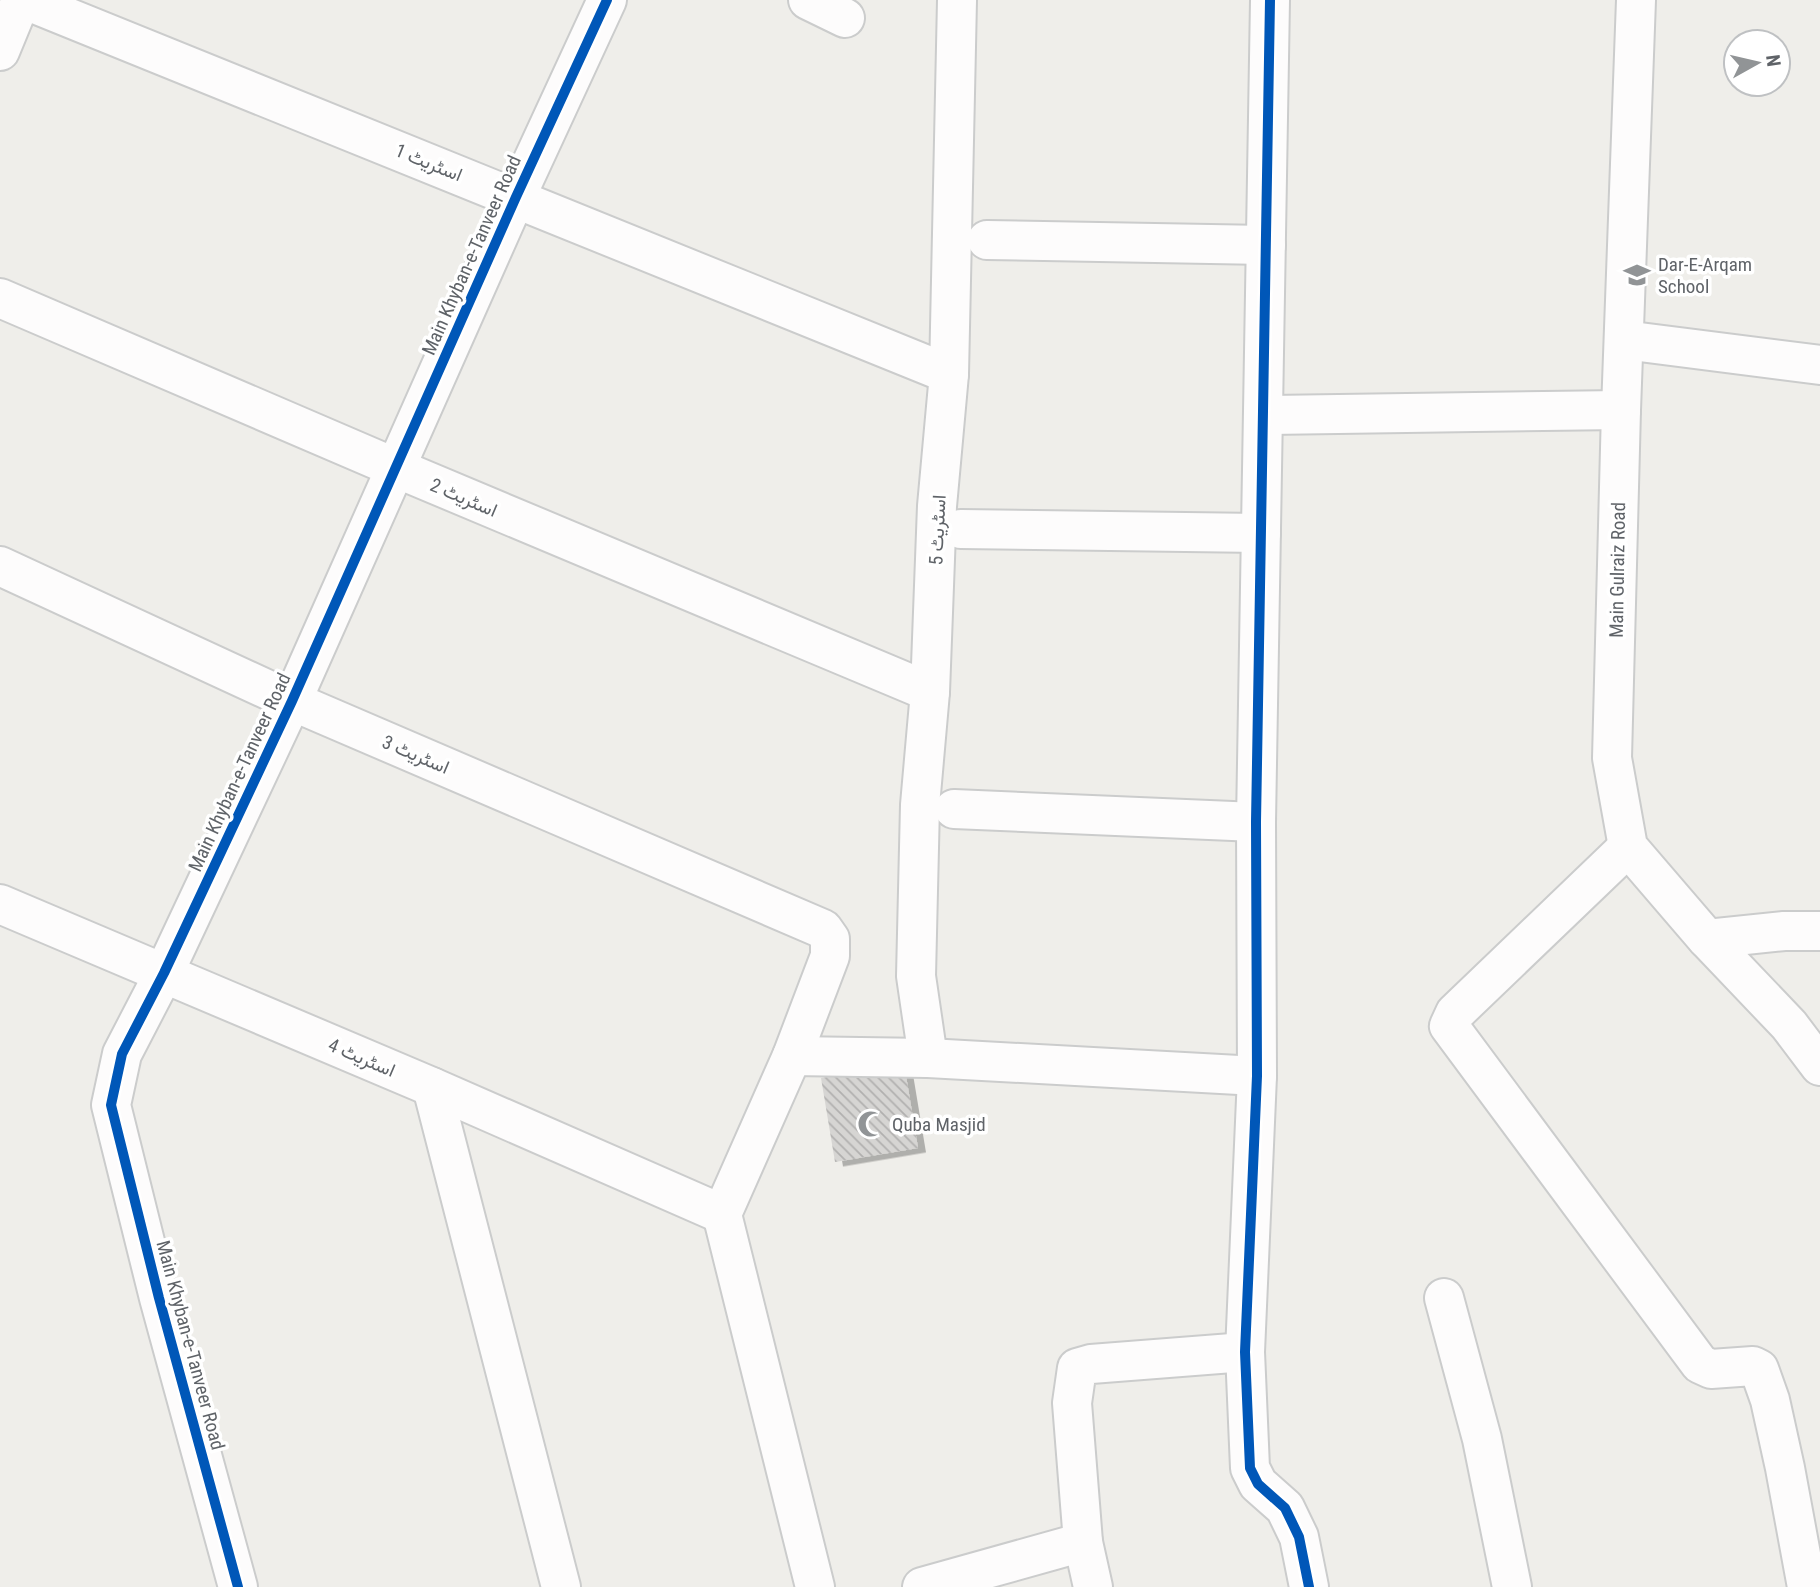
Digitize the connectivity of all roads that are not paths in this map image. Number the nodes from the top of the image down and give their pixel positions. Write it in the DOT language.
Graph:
graph roads {
  1 [pos="23,0"];
  2 [pos="607,0"];
  3 [pos="808,0"];
  4 [pos="957,0"];
  5 [pos="1270,0"];
  6 [pos="1636,0"];
  7 [pos="845,18"];
  8 [pos="0,51"];
  9 [pos="516,197"];
  10 [pos="987,240"];
  11 [pos="1266,244"];
  12 [pos="0,299"];
  13 [pos="1624,340"];
  14 [pos="1820,365"];
  15 [pos="948,374"];
  16 [pos="1621,410"];
  17 [pos="1263,415"];
  18 [pos="396,468"];
  19 [pos="961,529"];
  20 [pos="1261,533"];
  21 [pos="0,566"];
  22 [pos="930,692"];
  23 [pos="292,701"];
  24 [pos="954,809"];
  25 [pos="1256,822"];
  26 [pos="1628,847"];
  27 [pos="0,904"];
  28 [pos="1820,931"];
  29 [pos="1707,940"];
  30 [pos="163,973"];
  31 [pos="792,1056"];
  32 [pos="928,1058"];
  33 [pos="1820,1066"];
  34 [pos="1257,1076"];
  35 [pos="432,1087"];
  36 [pos="722,1214"];
  37 [pos="1444,1298"];
  38 [pos="1245,1352"];
  39 [pos="1083,1542"];
  40 [pos="237,1587"];
  41 [pos="561,1587"];
  42 [pos="815,1587"];
  43 [pos="922,1587"];
  44 [pos="1093,1587"];
  45 [pos="1310,1587"];
  46 [pos="1512,1587"];
  47 [pos="1807,1587"];
  1 -- 8 [label="street"];
  1 -- 9 [label="street, اسٹریٹ 1"];
  2 -- 9 [label="street, Main Khyban-e-Tanveer Road"];
  3 -- 7 [label="street"];
  4 -- 15 [label="street, اسٹریٹ 5"];
  5 -- 11 [label="street"];
  6 -- 13 [label="street, Main Gulraiz Road"];
  9 -- 15 [label="street, اسٹریٹ 1"];
  9 -- 18 [label="street, Main Khyban-e-Tanveer Road"];
  10 -- 11 [label="street"];
  11 -- 17 [label="street"];
  12 -- 18 [label="street, اسٹریٹ 2"];
  13 -- 14 [label="street"];
  13 -- 16 [label="street, Main Gulraiz Road"];
  15 -- 22 [label="street, اسٹریٹ 5"];
  16 -- 17 [label="street"];
  16 -- 26 [label="street, Main Gulraiz Road"];
  17 -- 20 [label="street"];
  18 -- 22 [label="street, اسٹریٹ 2"];
  18 -- 23 [label="street, Main Khyban-e-Tanveer Road"];
  19 -- 20 [label="street"];
  20 -- 25 [label="street"];
  21 -- 23 [label="street, اسٹریٹ 3"];
  22 -- 32 [label="street, اسٹریٹ 5"];
  23 -- 30 [label="street, Main Khyban-e-Tanveer Road"];
  23 -- 31 [label="street, اسٹریٹ 3"];
  24 -- 25 [label="street"];
  25 -- 34 [label="street"];
  26 -- 29 [label="street"];
  26 -- 47 [label="street"];
  27 -- 30 [label="street, اسٹریٹ 4"];
  28 -- 29 [label="street"];
  29 -- 33 [label="street"];
  30 -- 35 [label="street, اسٹریٹ 4"];
  30 -- 40 [label="street, Main Khyban-e-Tanveer Road"];
  31 -- 32 [label="street"];
  31 -- 36 [label="street"];
  32 -- 34 [label="street"];
  34 -- 38 [label="street"];
  35 -- 36 [label="street, اسٹریٹ 4"];
  35 -- 41 [label="street"];
  36 -- 42 [label="street"];
  37 -- 46 [label="street"];
  38 -- 39 [label="street"];
  38 -- 45 [label="street"];
  39 -- 43 [label="street"];
  39 -- 44 [label="street"];
}
